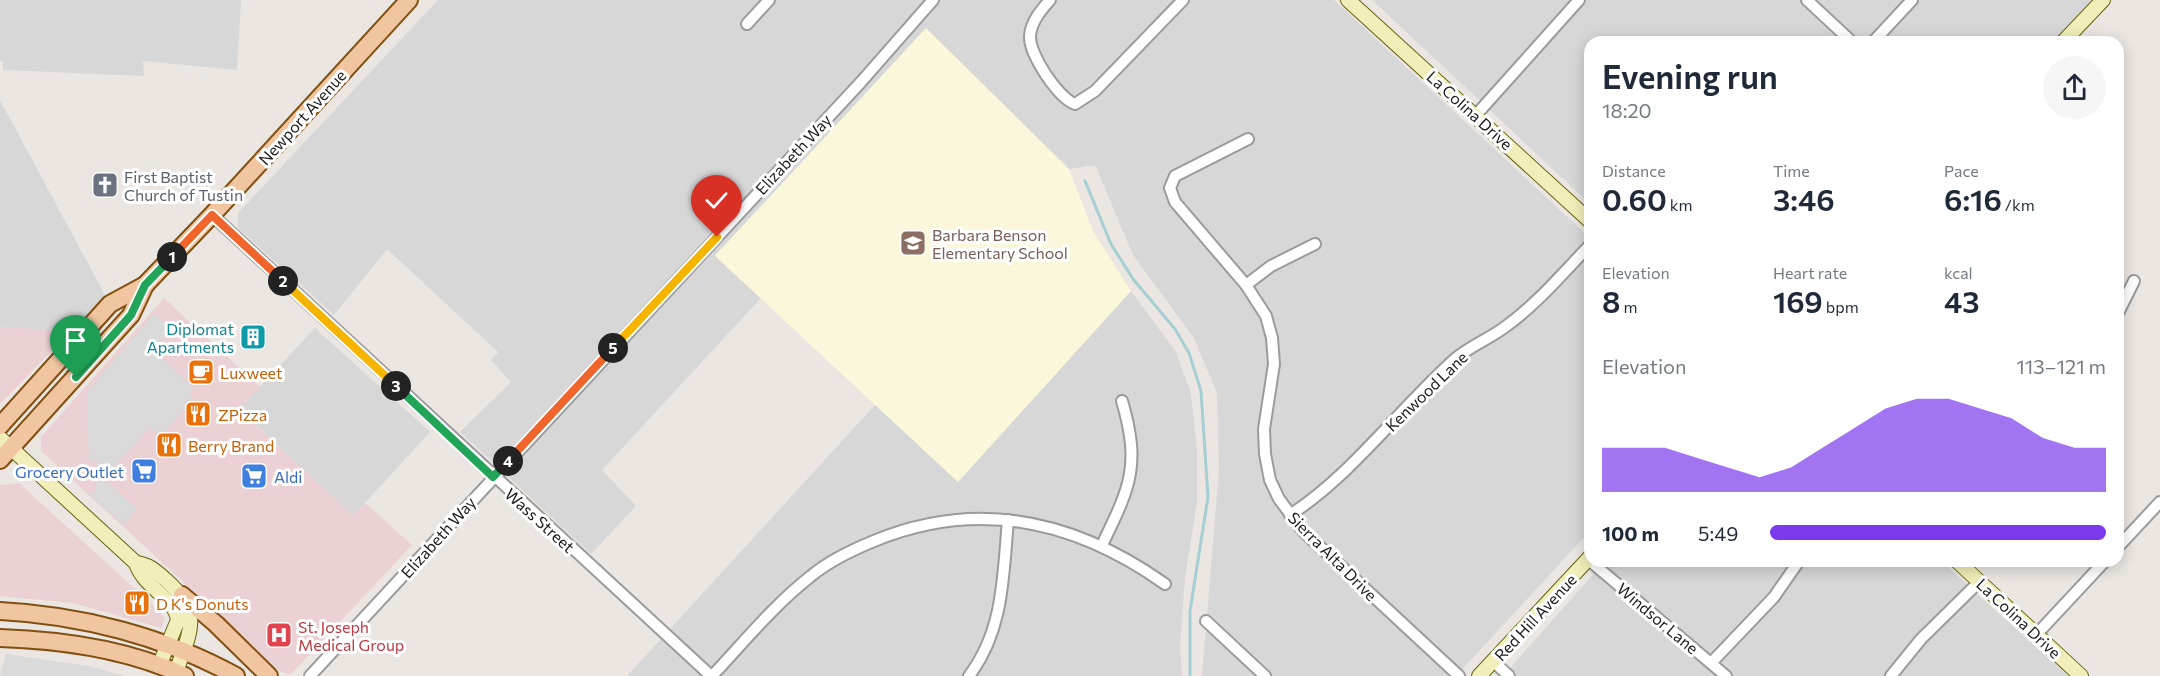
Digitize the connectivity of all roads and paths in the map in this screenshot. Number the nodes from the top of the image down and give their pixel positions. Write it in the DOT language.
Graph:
graph roads {
  1 [pos="409,0"];
  2 [pos="769,0"];
  3 [pos="933,0"];
  4 [pos="1050,0"];
  5 [pos="1183,0"];
  6 [pos="1348,0"];
  7 [pos="1807,0"];
  8 [pos="1912,0"];
  9 [pos="2103,0"];
  10 [pos="1572,3"];
  11 [pos="747,24"];
  12 [pos="1846,36"];
  13 [pos="1879,36"];
  14 [pos="2069,36"];
  15 [pos="1476,115"];
  16 [pos="1248,140"];
  17 [pos="212,215"];
  18 [pos="1584,215"];
  19 [pos="1315,244"];
  20 [pos="1584,251"];
  21 [pos="2134,281"];
  22 [pos="145,285"];
  23 [pos="1246,285"];
  24 [pos="2124,301"];
  25 [pos="1122,401"];
  26 [pos="0,426"];
  27 [pos="4,449"];
  28 [pos="493,477"];
  29 [pos="2160,502"];
  30 [pos="1290,515"];
  31 [pos="1008,520"];
  32 [pos="2124,541"];
  33 [pos="1102,545"];
  34 [pos="136,563"];
  35 [pos="1584,566"];
  36 [pos="1598,567"];
  37 [pos="1795,567"];
  38 [pos="1963,567"];
  39 [pos="2099,567"];
  40 [pos="1979,582"];
  41 [pos="1165,584"];
  42 [pos="182,596"];
  43 [pos="0,611"];
  44 [pos="1206,621"];
  45 [pos="2036,634"];
  46 [pos="0,638"];
  47 [pos="176,649"];
  48 [pos="1493,661"];
  49 [pos="1712,662"];
  50 [pos="159,666"];
  51 [pos="181,674"];
  52 [pos="236,676"];
  53 [pos="269,676"];
  54 [pos="309,676"];
  55 [pos="712,676"];
  56 [pos="969,676"];
  57 [pos="1265,676"];
  58 [pos="1459,676"];
  59 [pos="1479,676"];
  60 [pos="1509,676"];
  61 [pos="1726,676"];
  62 [pos="1891,676"];
  63 [pos="2081,676"];
  1 -- 17 [label="main road, Newport Avenue"];
  2 -- 11 [label="street"];
  3 -- 28 [label="street, Elizabeth Way"];
  4 -- 5 [label="street"];
  6 -- 15 [label="main road, La Colina Drive"];
  7 -- 12 [label="street"];
  8 -- 13 [label="street"];
  9 -- 14 [label="main road"];
  10 -- 15 [label="street"];
  15 -- 18 [label="main road, La Colina Drive"];
  16 -- 23 [label="street, Sierra Alta Drive"];
  17 -- 22 [label="main road, Newport Avenue"];
  17 -- 28 [label="street, Wass Street"];
  19 -- 23 [label="street"];
  20 -- 30 [label="street, Kenwood Lane"];
  21 -- 24 [label="street"];
  22 -- 26 [label="main road, Newport Avenue"];
  22 -- 27 [label="main road, Newport Avenue"];
  23 -- 30 [label="street, Sierra Alta Drive"];
  25 -- 33 [label="street"];
  27 -- 34 [label="main road"];
  28 -- 54 [label="street, Elizabeth Way"];
  28 -- 55 [label="street, Wass Street"];
  29 -- 32 [label="street"];
  30 -- 58 [label="street, Sierra Alta Drive"];
  31 -- 33 [label="street"];
  31 -- 55 [label="street"];
  31 -- 56 [label="street"];
  33 -- 41 [label="street"];
  34 -- 42 [label="main road"];
  34 -- 47 [label="main road"];
  35 -- 48 [label="main road, Red Hill Avenue"];
  36 -- 49 [label="street, Windsor Lane"];
  37 -- 49 [label="street"];
  38 -- 40 [label="main road, La Colina Drive"];
  39 -- 45 [label="street"];
  40 -- 45 [label="main road, La Colina Drive"];
  40 -- 62 [label="street"];
  42 -- 47 [label="main road"];
  42 -- 53 [label="main road"];
  43 -- 47 [label="main road"];
  44 -- 57 [label="street"];
  45 -- 63 [label="main road, La Colina Drive"];
  46 -- 50 [label="main road"];
  47 -- 50 [label="main road"];
  47 -- 51 [label="main road"];
  47 -- 52 [label="main road"];
  48 -- 59 [label="main road, Red Hill Avenue"];
  48 -- 60 [label="street"];
  49 -- 61 [label="street, Windsor Lane"];
  50 -- 51 [label="main road"];
}
